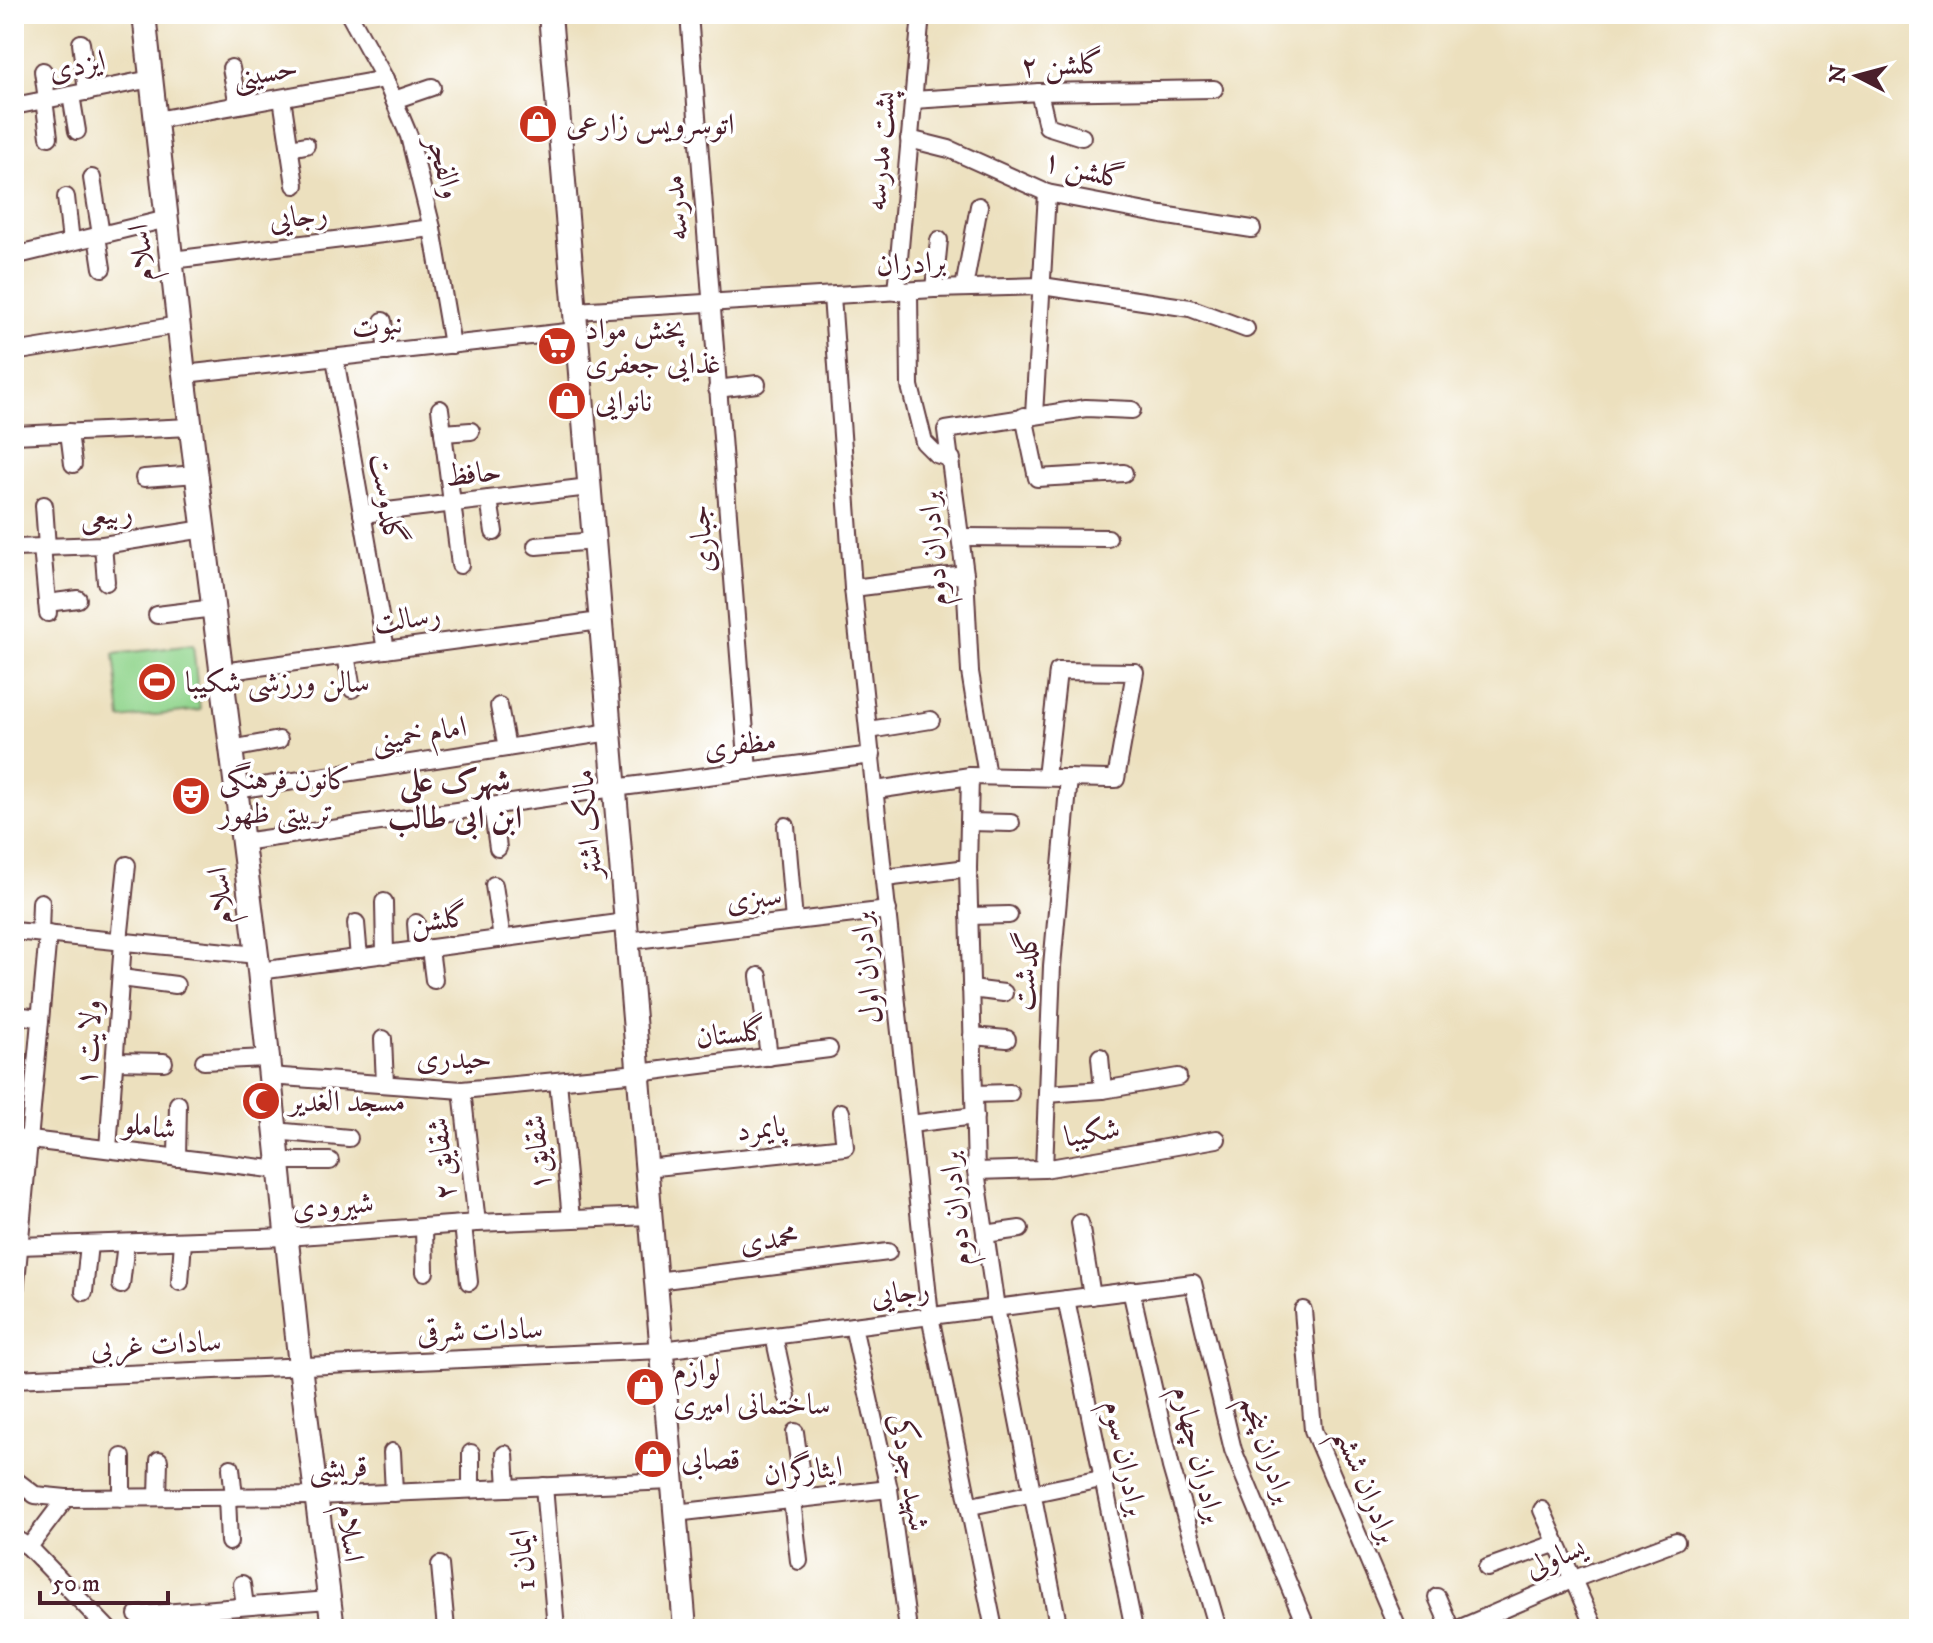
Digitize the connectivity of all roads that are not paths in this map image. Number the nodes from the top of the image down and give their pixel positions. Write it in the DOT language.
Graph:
graph roads {
  1 [pos="144,14"];
  2 [pos="349,14"];
  3 [pos="550,14"];
  4 [pos="689,14"];
  5 [pos="921,14"];
  6 [pos="81,43"];
  7 [pos="231,68"];
  8 [pos="43,71"];
  9 [pos="151,79"];
  10 [pos="385,79"];
  11 [pos="432,87"];
  12 [pos="1214,89"];
  13 [pos="1039,92"];
  14 [pos="79,93"];
  15 [pos="282,98"];
  16 [pos="45,100"];
  17 [pos="394,100"];
  18 [pos="913,100"];
  19 [pos="238,105"];
  20 [pos="14,106"];
  21 [pos="156,120"];
  22 [pos="14,127"];
  23 [pos="77,131"];
  24 [pos="49,137"];
  25 [pos="1082,137"];
  26 [pos="909,139"];
  27 [pos="17,147"];
  28 [pos="92,178"];
  29 [pos="295,185"];
  30 [pos="1047,193"];
  31 [pos="66,197"];
  32 [pos="979,206"];
  33 [pos="167,219"];
  34 [pos="432,228"];
  35 [pos="1252,229"];
  36 [pos="99,235"];
  37 [pos="939,240"];
  38 [pos="71,242"];
  39 [pos="14,256"];
  40 [pos="172,260"];
  41 [pos="102,268"];
  42 [pos="1042,286"];
  43 [pos="964,288"];
  44 [pos="934,289"];
  45 [pos="903,291"];
  46 [pos="832,296"];
  47 [pos="710,303"];
  48 [pos="383,321"];
  49 [pos="576,321"];
  50 [pos="179,325"];
  51 [pos="1246,329"];
  52 [pos="452,345"];
  53 [pos="14,352"];
  54 [pos="387,352"];
  55 [pos="335,358"];
  56 [pos="184,374"];
  57 [pos="757,384"];
  58 [pos="717,389"];
  59 [pos="440,409"];
  60 [pos="1132,410"];
  61 [pos="1029,416"];
  62 [pos="191,427"];
  63 [pos="471,431"];
  64 [pos="69,432"];
  65 [pos="443,433"];
  66 [pos="14,435"];
  67 [pos="952,459"];
  68 [pos="73,464"];
  69 [pos="1124,473"];
  70 [pos="197,474"];
  71 [pos="144,478"];
  72 [pos="589,487"];
  73 [pos="489,499"];
  74 [pos="452,503"];
  75 [pos="44,505"];
  76 [pos="362,514"];
  77 [pos="204,529"];
  78 [pos="494,532"];
  79 [pos="962,537"];
  80 [pos="1108,538"];
  81 [pos="594,541"];
  82 [pos="103,545"];
  83 [pos="536,546"];
  84 [pos="44,547"];
  85 [pos="14,548"];
  86 [pos="460,565"];
  87 [pos="965,574"];
  88 [pos="106,582"];
  89 [pos="853,588"];
  90 [pos="78,599"];
  91 [pos="214,608"];
  92 [pos="157,615"];
  93 [pos="600,621"];
  94 [pos="386,650"];
  95 [pos="346,655"];
  96 [pos="222,672"];
  97 [pos="352,689"];
  98 [pos="499,706"];
  99 [pos="931,720"];
  100 [pos="869,730"];
  101 [pos="610,732"];
  102 [pos="279,740"];
  103 [pos="507,748"];
  104 [pos="231,749"];
  105 [pos="872,755"];
  106 [pos="748,771"];
  107 [pos="979,776"];
  108 [pos="1046,777"];
  109 [pos="1069,778"];
  110 [pos="614,788"];
  111 [pos="236,790"];
  112 [pos="876,790"];
  113 [pos="492,806"];
  114 [pos="969,822"];
  115 [pos="1011,823"];
  116 [pos="786,826"];
  117 [pos="243,842"];
  118 [pos="498,848"];
  119 [pos="127,865"];
  120 [pos="968,868"];
  121 [pos="885,878"];
  122 [pos="494,885"];
  123 [pos="41,902"];
  124 [pos="384,902"];
  125 [pos="888,910"];
  126 [pos="1009,915"];
  127 [pos="969,916"];
  128 [pos="794,921"];
  129 [pos="356,923"];
  130 [pos="416,923"];
  131 [pos="14,931"];
  132 [pos="627,932"];
  133 [pos="44,934"];
  134 [pos="502,939"];
  135 [pos="121,941"];
  136 [pos="424,950"];
  137 [pos="385,955"];
  138 [pos="359,958"];
  139 [pos="258,963"];
  140 [pos="759,976"];
  141 [pos="121,978"];
  142 [pos="434,980"];
  143 [pos="176,985"];
  144 [pos="971,989"];
  145 [pos="1004,993"];
  146 [pos="14,1015"];
  147 [pos="40,1018"];
  148 [pos="972,1036"];
  149 [pos="383,1039"];
  150 [pos="1007,1039"];
  151 [pos="829,1049"];
  152 [pos="769,1057"];
  153 [pos="1100,1057"];
  154 [pos="114,1061"];
  155 [pos="204,1061"];
  156 [pos="164,1062"];
  157 [pos="268,1067"];
  158 [pos="638,1073"];
  159 [pos="1178,1077"];
  160 [pos="558,1081"];
  161 [pos="385,1084"];
  162 [pos="462,1090"];
  163 [pos="1103,1090"];
  164 [pos="1010,1093"];
  165 [pos="974,1094"];
  166 [pos="1047,1094"];
  167 [pos="178,1104"];
  168 [pos="841,1112"];
  169 [pos="975,1116"];
  170 [pos="910,1124"];
  171 [pos="275,1131"];
  172 [pos="349,1138"];
  173 [pos="22,1139"];
  174 [pos="1217,1139"];
  175 [pos="108,1149"];
  176 [pos="177,1158"];
  177 [pos="330,1161"];
  178 [pos="278,1166"];
  179 [pos="646,1168"];
  180 [pos="1044,1169"];
  181 [pos="976,1171"];
  182 [pos="650,1216"];
  183 [pos="571,1219"];
  184 [pos="470,1223"];
  185 [pos="1080,1223"];
  186 [pos="424,1227"];
  187 [pos="1020,1229"];
  188 [pos="985,1234"];
  189 [pos="286,1237"];
  190 [pos="183,1241"];
  191 [pos="126,1243"];
  192 [pos="89,1244"];
  193 [pos="19,1246"];
  194 [pos="888,1252"];
  195 [pos="425,1272"];
  196 [pos="656,1281"];
  197 [pos="180,1282"];
  198 [pos="469,1282"];
  199 [pos="1193,1283"];
  200 [pos="121,1285"];
  201 [pos="1131,1290"];
  202 [pos="84,1292"];
  203 [pos="1092,1296"];
  204 [pos="1066,1299"];
  205 [pos="14,1304"];
  206 [pos="996,1308"];
  207 [pos="1303,1310"];
  208 [pos="930,1316"];
  209 [pos="853,1326"];
  210 [pos="774,1336"];
  211 [pos="662,1350"];
  212 [pos="300,1366"];
  213 [pos="14,1379"];
  214 [pos="787,1396"];
  215 [pos="795,1432"];
  216 [pos="392,1452"];
  217 [pos="471,1453"];
  218 [pos="505,1454"];
  219 [pos="122,1457"];
  220 [pos="159,1460"];
  221 [pos="231,1468"];
  222 [pos="14,1479"];
  223 [pos="1101,1479"];
  224 [pos="672,1481"];
  225 [pos="544,1486"];
  226 [pos="507,1488"];
  227 [pos="471,1489"];
  228 [pos="889,1489"];
  229 [pos="394,1493"];
  230 [pos="1031,1494"];
  231 [pos="316,1496"];
  232 [pos="158,1497"];
  233 [pos="230,1497"];
  234 [pos="66,1498"];
  235 [pos="122,1498"];
  236 [pos="798,1499"];
  237 [pos="971,1506"];
  238 [pos="1542,1510"];
  239 [pos="675,1513"];
  240 [pos="1676,1541"];
  241 [pos="21,1542"];
  242 [pos="229,1542"];
  243 [pos="1557,1543"];
  244 [pos="799,1561"];
  245 [pos="440,1565"];
  246 [pos="1487,1568"];
  247 [pos="1574,1579"];
  248 [pos="242,1584"];
  249 [pos="1437,1597"];
  250 [pos="329,1600"];
  251 [pos="245,1606"];
  252 [pos="137,1615"];
  253 [pos="108,1629"];
  254 [pos="333,1629"];
  255 [pos="446,1629"];
  256 [pos="556,1629"];
  257 [pos="685,1629"];
  258 [pos="908,1629"];
  259 [pos="994,1629"];
  260 [pos="1059,1629"];
  261 [pos="1134,1629"];
  262 [pos="1218,1629"];
  263 [pos="1307,1629"];
  264 [pos="1398,1629"];
  265 [pos="1451,1629"];
  266 [pos="1458,1629"];
  267 [pos="1595,1629"];
  1 -- 9 [label="street, اسلام"];
  2 -- 10 [label="street, والفجر"];
  3 -- 49 [label="street, مالک اشتر"];
  4 -- 47 [label="street, مدرسه"];
  5 -- 18 [label="street, پشت مدرسه"];
  6 -- 14 [label="street"];
  7 -- 19 [label="street"];
  8 -- 16 [label="street"];
  9 -- 14 [label="street, ایزدی"];
  9 -- 21 [label="street, اسلام"];
  10 -- 15 [label="street, حسینی"];
  10 -- 17 [label="street, والفجر"];
  11 -- 17 [label="street"];
  12 -- 13 [label="street, گلشن ۲"];
  13 -- 18 [label="street, گلشن ۲"];
  13 -- 25 [label="street"];
  14 -- 16 [label="street, ایزدی"];
  14 -- 23 [label="street"];
  15 -- 19 [label="street, حسینی"];
  15 -- 29 [label="street"];
  16 -- 20 [label="street, ایزدی"];
  16 -- 24 [label="street"];
  17 -- 34 [label="street, والفجر"];
  18 -- 26 [label="street, پشت مدرسه"];
  19 -- 21 [label="street, حسینی"];
  21 -- 33 [label="street, اسلام"];
  22 -- 27 [label="street"];
  26 -- 30 [label="street, گلشن ۱"];
  26 -- 45 [label="street, پشت مدرسه"];
  28 -- 36 [label="street"];
  30 -- 35 [label="street, گلشن ۱"];
  30 -- 42 [label="street"];
  31 -- 38 [label="street"];
  32 -- 43 [label="street"];
  33 -- 36 [label="street"];
  33 -- 40 [label="street, اسلام"];
  34 -- 40 [label="street, رجایی"];
  34 -- 52 [label="street, والفجر"];
  36 -- 38 [label="street"];
  36 -- 41 [label="street"];
  37 -- 44 [label="street"];
  38 -- 39 [label="street"];
  40 -- 50 [label="street, اسلام"];
  42 -- 43 [label="street, برادران"];
  42 -- 51 [label="street, برادران"];
  42 -- 61 [label="street"];
  43 -- 44 [label="street, برادران"];
  44 -- 45 [label="street, برادران"];
  45 -- 46 [label="street, برادران"];
  45 -- 67 [label="street, برادران دوم"];
  46 -- 47 [label="street, برادران"];
  46 -- 89 [label="street, برادران اول"];
  47 -- 49 [label="street, برادران"];
  47 -- 58 [label="street, جباری"];
  48 -- 54 [label="street"];
  49 -- 52 [label="street, نبوت"];
  49 -- 72 [label="street, مالک اشتر"];
  50 -- 53 [label="street"];
  50 -- 56 [label="street, اسلام"];
  52 -- 54 [label="street, نبوت"];
  54 -- 55 [label="street, نبوت"];
  55 -- 56 [label="street, نبوت"];
  55 -- 76 [label="street, گلدوست"];
  56 -- 62 [label="street, اسلام"];
  57 -- 58 [label="street"];
  58 -- 106 [label="street, جباری"];
  59 -- 65 [label="street"];
  60 -- 61 [label="street"];
  61 -- 67 [label="street, برادران دوم"];
  61 -- 69 [label="street"];
  62 -- 64 [label="street"];
  62 -- 70 [label="street, اسلام"];
  63 -- 65 [label="street"];
  64 -- 66 [label="street"];
  64 -- 68 [label="street"];
  65 -- 74 [label="street"];
  67 -- 79 [label="street, برادران دوم"];
  70 -- 71 [label="street"];
  70 -- 77 [label="street, اسلام"];
  72 -- 73 [label="street, حافظ"];
  72 -- 81 [label="street, مالک اشتر"];
  73 -- 74 [label="street, حافظ"];
  73 -- 78 [label="street"];
  74 -- 76 [label="street, حافظ"];
  74 -- 86 [label="street"];
  75 -- 84 [label="street"];
  76 -- 94 [label="street, گلدوست"];
  77 -- 82 [label="street, ربیعی"];
  77 -- 91 [label="street, اسلام"];
  79 -- 80 [label="street"];
  79 -- 87 [label="street, برادران دوم"];
  81 -- 83 [label="street"];
  81 -- 93 [label="street, مالک اشتر"];
  82 -- 84 [label="street, ربیعی"];
  82 -- 88 [label="street"];
  84 -- 85 [label="street, ربیعی"];
  84 -- 90 [label="street"];
  87 -- 89 [label="street"];
  87 -- 107 [label="street, برادران دوم"];
  89 -- 100 [label="street, برادران اول"];
  91 -- 92 [label="street"];
  91 -- 96 [label="street, اسلام"];
  93 -- 94 [label="street, رسالت"];
  93 -- 101 [label="street, مالک اشتر"];
  94 -- 95 [label="street, رسالت"];
  95 -- 96 [label="street, رسالت"];
  95 -- 97 [label="street"];
  96 -- 104 [label="street, اسلام"];
  98 -- 103 [label="street"];
  99 -- 100 [label="street"];
  100 -- 105 [label="street, برادران اول"];
  101 -- 103 [label="street, امام خمینی"];
  101 -- 110 [label="street, مالک اشتر"];
  102 -- 104 [label="street"];
  103 -- 111 [label="street, امام خمینی"];
  104 -- 111 [label="street, اسلام"];
  105 -- 106 [label="street, مظفری"];
  105 -- 112 [label="street, برادران اول"];
  106 -- 110 [label="street, مظفری"];
  107 -- 108 [label="street"];
  107 -- 112 [label="street"];
  107 -- 114 [label="street, برادران دوم"];
  108 -- 109 [label="street"];
  108 -- 109 [label="street"];
  109 -- 166 [label="street, گلدشت"];
  110 -- 113 [label="street, مظفری"];
  110 -- 132 [label="street, مالک اشتر"];
  111 -- 117 [label="street, اسلام"];
  112 -- 121 [label="street, برادران اول"];
  113 -- 117 [label="street, مظفری"];
  113 -- 118 [label="street"];
  114 -- 115 [label="street"];
  114 -- 120 [label="street, برادران دوم"];
  116 -- 128 [label="street"];
  117 -- 139 [label="street, اسلام"];
  119 -- 135 [label="street, ولایت ۱"];
  120 -- 121 [label="street"];
  120 -- 127 [label="street, برادران دوم"];
  121 -- 125 [label="street, برادران اول"];
  122 -- 134 [label="street"];
  123 -- 133 [label="street"];
  124 -- 137 [label="street"];
  125 -- 128 [label="street, سبزی"];
  125 -- 170 [label="street, برادران اول"];
  126 -- 127 [label="street"];
  127 -- 144 [label="street, برادران دوم"];
  128 -- 132 [label="street, سبزی"];
  129 -- 138 [label="street"];
  130 -- 136 [label="street"];
  131 -- 133 [label="street, گلشن"];
  132 -- 134 [label="street, گلشن"];
  132 -- 158 [label="street, مالک اشتر"];
  133 -- 135 [label="street, گلشن"];
  133 -- 147 [label="street"];
  134 -- 136 [label="street, گلشن"];
  135 -- 139 [label="street, گلشن"];
  135 -- 141 [label="street, ولایت ۱"];
  136 -- 137 [label="street, گلشن"];
  136 -- 142 [label="street"];
  137 -- 138 [label="street, گلشن"];
  138 -- 139 [label="street, گلشن"];
  139 -- 157 [label="street, اسلام"];
  140 -- 152 [label="street"];
  141 -- 143 [label="street"];
  141 -- 154 [label="street, ولایت ۱"];
  144 -- 145 [label="street"];
  144 -- 148 [label="street, برادران دوم"];
  146 -- 147 [label="street"];
  147 -- 173 [label="street"];
  148 -- 150 [label="street"];
  148 -- 165 [label="street, برادران دوم"];
  149 -- 161 [label="street"];
  151 -- 152 [label="street, گلستان"];
  152 -- 158 [label="street, گلستان"];
  153 -- 163 [label="street"];
  154 -- 156 [label="street"];
  154 -- 175 [label="street, ولایت ۱"];
  155 -- 157 [label="street, حیدری"];
  157 -- 161 [label="street, حیدری"];
  157 -- 171 [label="street, اسلام"];
  158 -- 160 [label="street, حیدری"];
  158 -- 179 [label="street, مالک اشتر"];
  159 -- 163 [label="street"];
  160 -- 162 [label="street, حیدری"];
  160 -- 183 [label="street, شقایق۱"];
  161 -- 162 [label="street, حیدری"];
  162 -- 184 [label="street, شقایق ۲"];
  163 -- 166 [label="street"];
  164 -- 165 [label="street"];
  165 -- 169 [label="street, برادران دوم"];
  166 -- 180 [label="street, گلدشت"];
  167 -- 176 [label="street"];
  168 -- 179 [label="street, پایمرد"];
  169 -- 170 [label="street"];
  169 -- 181 [label="street, برادران دوم"];
  170 -- 208 [label="street, برادران اول"];
  171 -- 172 [label="street"];
  171 -- 178 [label="street, اسلام"];
  173 -- 175 [label="street, شاملو"];
  173 -- 193 [label="street"];
  174 -- 180 [label="street, شکیبا"];
  175 -- 176 [label="street, شاملو"];
  176 -- 178 [label="street, شاملو"];
  177 -- 178 [label="street, شاملو"];
  178 -- 189 [label="street, اسلام"];
  179 -- 182 [label="street, مالک اشتر"];
  180 -- 181 [label="street, شکیبا"];
  181 -- 188 [label="street, برادران دوم"];
  182 -- 183 [label="street, شیرودی"];
  182 -- 196 [label="street, مالک اشتر"];
  183 -- 184 [label="street, شیرودی"];
  184 -- 186 [label="street, شیرودی"];
  184 -- 198 [label="street, شقایق ۲"];
  185 -- 203 [label="street"];
  186 -- 189 [label="street, شیرودی"];
  186 -- 195 [label="street"];
  187 -- 188 [label="street"];
  188 -- 206 [label="street, برادران دوم"];
  189 -- 190 [label="street, شیرودی"];
  189 -- 212 [label="street, اسلام"];
  190 -- 191 [label="street, شیرودی"];
  190 -- 197 [label="street"];
  191 -- 192 [label="street, شیرودی"];
  191 -- 200 [label="street"];
  192 -- 193 [label="street, شیرودی"];
  192 -- 202 [label="street"];
  193 -- 205 [label="street"];
  194 -- 196 [label="street, محمدی"];
  196 -- 211 [label="street, مالک اشتر"];
  199 -- 201 [label="street, رجایی"];
  199 -- 263 [label="street, برادران پنجم"];
  201 -- 203 [label="street, رجایی"];
  201 -- 262 [label="street, برادران چهارم"];
  203 -- 204 [label="street, رجایی"];
  204 -- 206 [label="street, رجایی"];
  204 -- 223 [label="street, برادران سوم"];
  206 -- 208 [label="street, رجایی"];
  206 -- 230 [label="street, برادران دوم"];
  207 -- 264 [label="street, برادران ششم"];
  208 -- 209 [label="street, رجایی"];
  208 -- 237 [label="street, برادران اول"];
  209 -- 210 [label="street, رجایی"];
  209 -- 228 [label="street, شهید جودکی"];
  210 -- 211 [label="street, رجایی"];
  210 -- 214 [label="street"];
  211 -- 212 [label="street, سادات شرقی"];
  211 -- 224 [label="street, مالک اشتر"];
  212 -- 213 [label="street, سادات غربی"];
  212 -- 231 [label="street, اسلام"];
  215 -- 236 [label="street"];
  216 -- 229 [label="street"];
  217 -- 227 [label="street"];
  218 -- 226 [label="street"];
  219 -- 235 [label="street"];
  220 -- 232 [label="street"];
  221 -- 233 [label="street"];
  222 -- 234 [label="street, قریشی"];
  223 -- 230 [label="street"];
  223 -- 261 [label="street, برادران سوم"];
  224 -- 225 [label="street, قریشی"];
  224 -- 239 [label="street, مالک اشتر"];
  225 -- 226 [label="street, قریشی"];
  225 -- 256 [label="street, ایمان 1"];
  226 -- 227 [label="street, قریشی"];
  227 -- 229 [label="street, قریشی"];
  228 -- 236 [label="street, ایثارگران"];
  228 -- 258 [label="street, شهید جودکی"];
  229 -- 231 [label="street, قریشی"];
  230 -- 237 [label="street"];
  230 -- 260 [label="street, برادران دوم"];
  231 -- 233 [label="street, قریشی"];
  231 -- 250 [label="street, اسلام"];
  232 -- 233 [label="street, قریشی"];
  232 -- 235 [label="street, قریشی"];
  233 -- 242 [label="street"];
  234 -- 235 [label="street, قریشی"];
  234 -- 241 [label="street"];
  236 -- 239 [label="street, ایثارگران"];
  236 -- 244 [label="street"];
  237 -- 259 [label="street, برادران اول"];
  238 -- 243 [label="street"];
  239 -- 257 [label="street, مالک اشتر"];
  240 -- 247 [label="street, یساولی"];
  241 -- 253 [label="street"];
  243 -- 246 [label="street"];
  243 -- 247 [label="street"];
  245 -- 255 [label="street"];
  247 -- 266 [label="street, یساولی"];
  247 -- 267 [label="street"];
  248 -- 251 [label="street"];
  249 -- 265 [label="street"];
  250 -- 251 [label="street"];
  250 -- 254 [label="street, اسلام"];
  251 -- 252 [label="street"];
}
